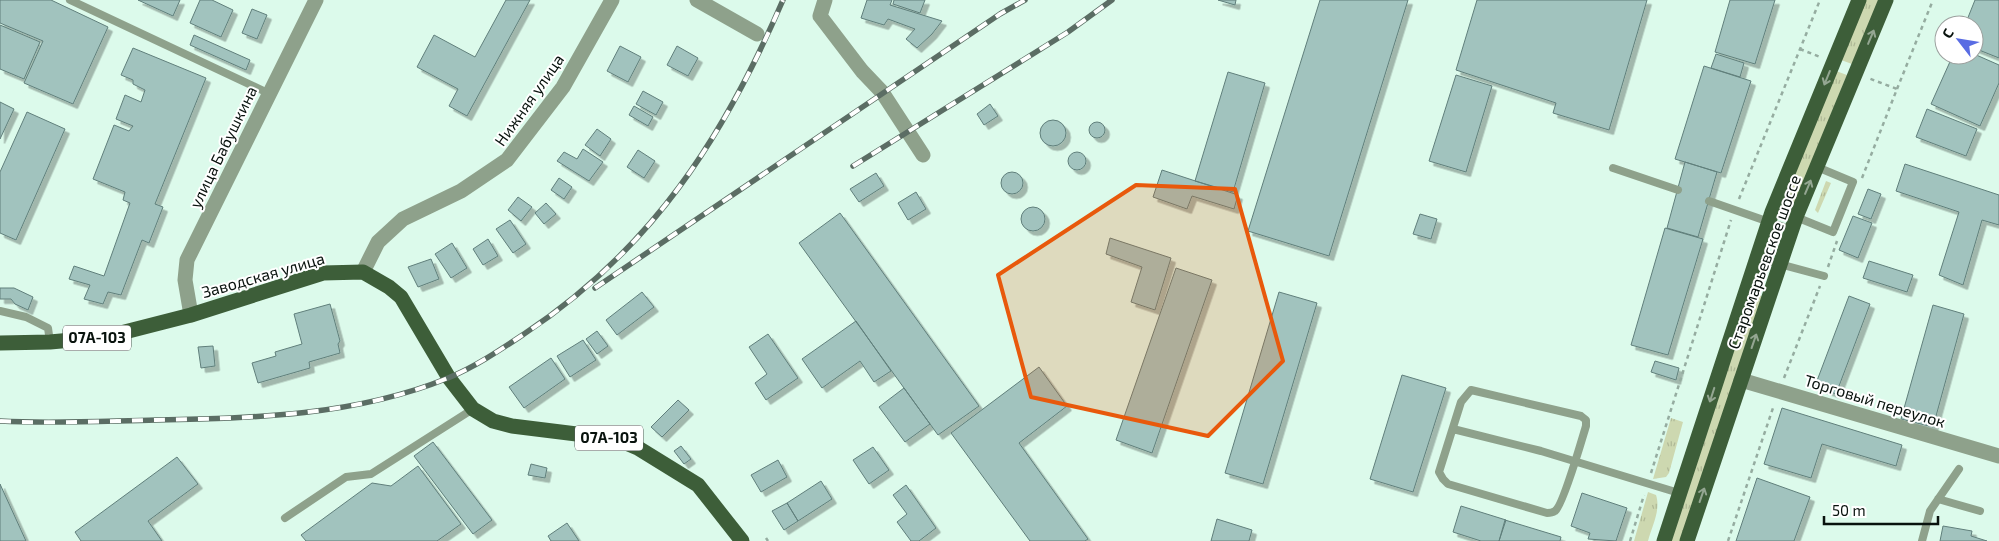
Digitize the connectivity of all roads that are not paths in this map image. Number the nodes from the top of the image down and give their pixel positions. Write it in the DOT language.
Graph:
graph roads {
  1 [pos="70,0"];
  2 [pos="316,0"];
  3 [pos="612,0"];
  4 [pos="697,0"];
  5 [pos="825,0"];
  6 [pos="1858,0"];
  7 [pos="1886,0"];
  8 [pos="757,34"];
  9 [pos="268,93"];
  10 [pos="923,155"];
  11 [pos="1817,167"];
  12 [pos="1613,168"];
  13 [pos="1678,190"];
  14 [pos="1709,201"];
  15 [pos="1769,222"];
  16 [pos="1794,224"];
  17 [pos="1757,258"];
  18 [pos="1780,264"];
  19 [pos="362,272"];
  20 [pos="1824,276"];
  21 [pos="0,311"];
  22 [pos="191,315"];
  23 [pos="50,342"];
  24 [pos="0,343"];
  25 [pos="1741,380"];
  26 [pos="473,409"];
  27 [pos="1453,429"];
  28 [pos="1999,456"];
  29 [pos="1575,462"];
  30 [pos="1959,469"];
  31 [pos="1679,493"];
  32 [pos="1938,500"];
  33 [pos="1980,511"];
  34 [pos="285,518"];
  35 [pos="742,541"];
  36 [pos="1664,541"];
  37 [pos="1687,541"];
  38 [pos="1922,541"];
  1 -- 9 [label="lane"];
  2 -- 9 [label="street, улица Бабушкина"];
  3 -- 19 [label="street, Нижняя улица"];
  4 -- 8 [label="street"];
  5 -- 10 [label="street"];
  6 -- 15 [label="main road, Старомарьевское шоссе, one-way"];
  11 -- 7 [label="main road, Старомарьевское шоссе, one-way"];
  9 -- 22 [label="street, улица Бабушкина"];
  16 -- 11 [label="main road, Старомарьевское шоссе, one-way"];
  11 -- 16 [label="lane"];
  12 -- 13 [label="lane"];
  14 -- 15 [label="lane"];
  15 -- 16 [label="lane"];
  15 -- 17 [label="main road, Старомарьевское шоссе"];
  16 -- 18 [label="main road, Старомарьевское шоссе"];
  17 -- 18 [label="lane"];
  17 -- 31 [label="main road, Старомарьевское шоссе, one-way"];
  18 -- 20 [label="lane"];
  25 -- 18 [label="main road, Старомарьевское шоссе, one-way"];
  19 -- 22 [label="main road, Заводская улица / 07А-103"];
  19 -- 26 [label="main road, 07А-103"];
  21 -- 23 [label="lane"];
  22 -- 23 [label="main road, 07А-103"];
  23 -- 24 [label="main road, 07А-103"];
  25 -- 28 [label="street, Торговый переулок"];
  37 -- 25 [label="main road, Старомарьевское шоссе, one-way"];
  26 -- 34 [label="lane"];
  26 -- 35 [label="main road, 07А-103"];
  27 -- 29 [label="lane"];
  27 -- 29 [label="lane"];
  27 -- 29 [label="lane"];
  29 -- 31 [label="lane"];
  30 -- 32 [label="lane"];
  31 -- 36 [label="main road, Старомарьевское шоссе"];
  32 -- 33 [label="lane"];
  32 -- 38 [label="lane"];
}
